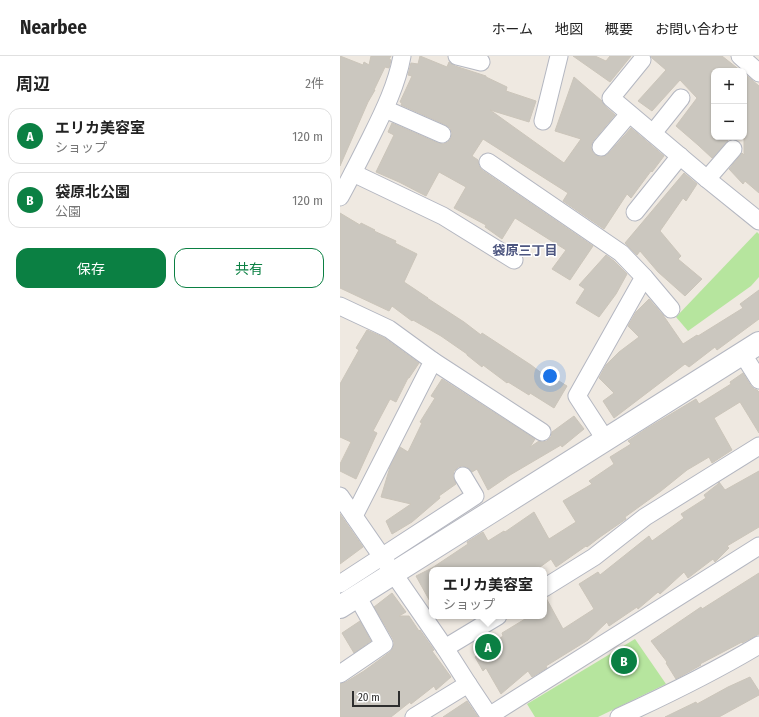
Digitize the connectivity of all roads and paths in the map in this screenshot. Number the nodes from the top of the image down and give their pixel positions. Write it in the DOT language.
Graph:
graph roads {
  1 [pos="402,56"];
  2 [pos="456,56"];
  3 [pos="559,56"];
  4 [pos="642,60"];
  5 [pos="481,62"];
  6 [pos="681,98"];
  7 [pos="385,109"];
  8 [pos="629,114"];
  9 [pos="543,121"];
  10 [pos="442,134"];
  11 [pos="653,134"];
  12 [pos="601,147"];
  13 [pos="733,149"];
  14 [pos="680,156"];
  15 [pos="488,162"];
  16 [pos="353,174"];
  17 [pos="707,179"];
  18 [pos="340,197"];
  19 [pos="634,212"];
  20 [pos="759,221"];
  21 [pos="514,260"];
  22 [pos="644,277"];
  23 [pos="340,306"];
  24 [pos="671,309"];
  25 [pos="751,348"];
  26 [pos="433,361"];
  27 [pos="759,380"];
  28 [pos="542,432"];
  29 [pos="605,439"];
  30 [pos="759,446"];
  31 [pos="463,476"];
  32 [pos="340,496"];
  33 [pos="354,516"];
  34 [pos="759,546"];
  35 [pos="388,565"];
  36 [pos="547,586"];
  37 [pos="346,596"];
  38 [pos="493,619"];
  39 [pos="759,645"];
  40 [pos="445,648"];
  41 [pos="340,674"];
  42 [pos="468,684"];
  43 [pos="414,717"];
  44 [pos="490,717"];
  45 [pos="619,717"];
  1 -- 7 [label="street"];
  2 -- 5 [label="street"];
  3 -- 9 [label="street"];
  4 -- 8 [label="street"];
  6 -- 11 [label="street"];
  7 -- 10 [label="street"];
  7 -- 16 [label="street"];
  8 -- 11 [label="street"];
  8 -- 12 [label="street"];
  11 -- 14 [label="street"];
  13 -- 17 [label="street"];
  14 -- 17 [label="street"];
  14 -- 19 [label="street"];
  15 -- 22 [label="street"];
  16 -- 18 [label="street"];
  16 -- 21 [label="street"];
  17 -- 20 [label="street"];
  22 -- 24 [label="street"];
  22 -- 29 [label="street"];
  23 -- 26 [label="street"];
  25 -- 27 [label="street"];
  25 -- 29 [label="street"];
  26 -- 28 [label="street"];
  26 -- 33 [label="street"];
  29 -- 35 [label="street"];
  30 -- 36 [label="street"];
  31 -- 35 [label="street"];
  32 -- 33 [label="street"];
  33 -- 35 [label="street"];
  34 -- 44 [label="street"];
  35 -- 37 [label="street"];
  35 -- 40 [label="street"];
  37 -- 41 [label="street"];
  38 -- 40 [label="street"];
  39 -- 45 [label="street"];
  40 -- 42 [label="street"];
  42 -- 43 [label="street"];
  42 -- 44 [label="street"];
}
